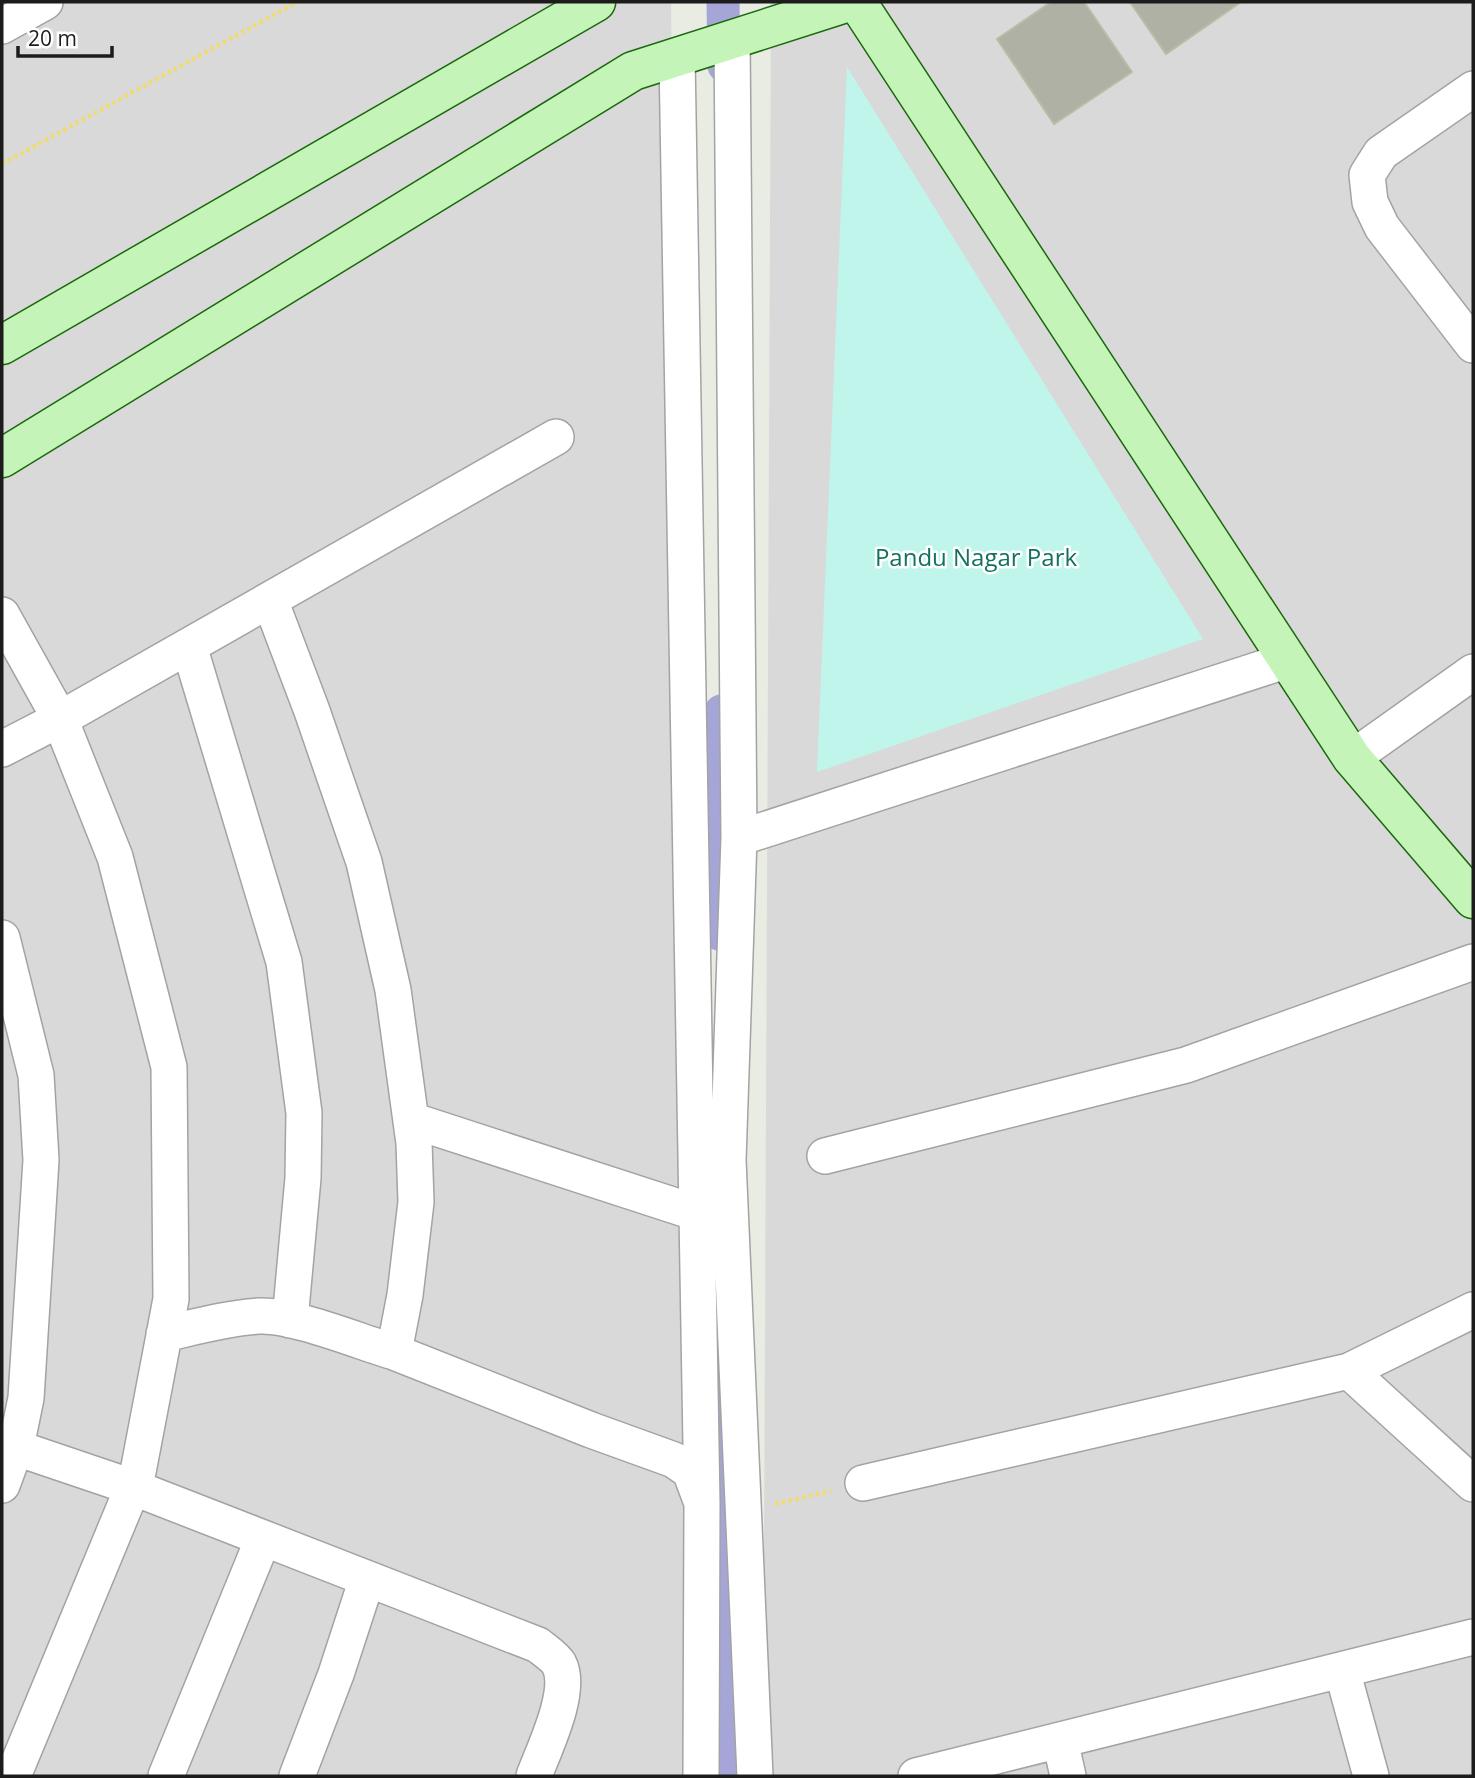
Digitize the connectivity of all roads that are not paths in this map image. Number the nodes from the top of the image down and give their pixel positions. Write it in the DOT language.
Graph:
graph roads {
  1 [pos="45,2"];
  2 [pos="596,2"];
  3 [pos="849,2"];
  4 [pos="857,2"];
  5 [pos="2,26"];
  6 [pos="703,49"];
  7 [pos="1473,89"];
  8 [pos="2,345"];
  9 [pos="1473,345"];
  10 [pos="556,437"];
  11 [pos="2,458"];
  12 [pos="270,600"];
  13 [pos="2,615"];
  14 [pos="188,646"];
  15 [pos="1288,660"];
  16 [pos="1473,671"];
  17 [pos="60,719"];
  18 [pos="2,749"];
  19 [pos="1352,758"];
  20 [pos="739,838"];
  21 [pos="1473,899"];
  22 [pos="2,938"];
  23 [pos="1473,962"];
  24 [pos="411,1120"];
  25 [pos="825,1156"];
  26 [pos="697,1213"];
  27 [pos="1473,1310"];
  28 [pos="290,1320"];
  29 [pos="164,1334"];
  30 [pos="394,1353"];
  31 [pos="1349,1371"];
  32 [pos="9,1445"];
  33 [pos="863,1483"];
  34 [pos="1473,1484"];
  35 [pos="2,1485"];
  36 [pos="132,1487"];
  37 [pos="702,1503"];
  38 [pos="263,1539"];
  39 [pos="367,1579"];
  40 [pos="1473,1637"];
  41 [pos="1342,1670"];
  42 [pos="1060,1740"];
  43 [pos="13,1776"];
  44 [pos="166,1776"];
  45 [pos="297,1776"];
  46 [pos="534,1776"];
  47 [pos="701,1776"];
  48 [pos="755,1776"];
  49 [pos="916,1776"];
  50 [pos="1068,1776"];
  51 [pos="1371,1776"];
  1 -- 5 [label="street"];
  2 -- 8 [label="street"];
  3 -- 6 [label="street"];
  4 -- 15 [label="street"];
  6 -- 11 [label="street"];
  6 -- 20 [label="street"];
  6 -- 26 [label="street"];
  7 -- 9 [label="street"];
  10 -- 12 [label="street"];
  12 -- 14 [label="street"];
  12 -- 24 [label="street"];
  13 -- 17 [label="street"];
  14 -- 17 [label="street"];
  14 -- 28 [label="street"];
  15 -- 19 [label="street"];
  15 -- 20 [label="street"];
  16 -- 19 [label="street"];
  17 -- 18 [label="street"];
  17 -- 29 [label="street"];
  19 -- 21 [label="street"];
  20 -- 48 [label="street"];
  22 -- 32 [label="street"];
  23 -- 25 [label="street"];
  24 -- 26 [label="street"];
  24 -- 30 [label="street"];
  26 -- 37 [label="street"];
  27 -- 31 [label="street"];
  28 -- 29 [label="street"];
  28 -- 30 [label="street"];
  29 -- 36 [label="street"];
  30 -- 37 [label="street"];
  31 -- 33 [label="street"];
  31 -- 34 [label="street"];
  32 -- 35 [label="street"];
  32 -- 36 [label="street"];
  36 -- 38 [label="street"];
  36 -- 43 [label="street"];
  37 -- 47 [label="street"];
  38 -- 39 [label="street"];
  38 -- 44 [label="street"];
  39 -- 45 [label="street"];
  39 -- 46 [label="street"];
  40 -- 41 [label="street"];
  41 -- 42 [label="street"];
  41 -- 51 [label="street"];
  42 -- 49 [label="street"];
  42 -- 50 [label="street"];
}
